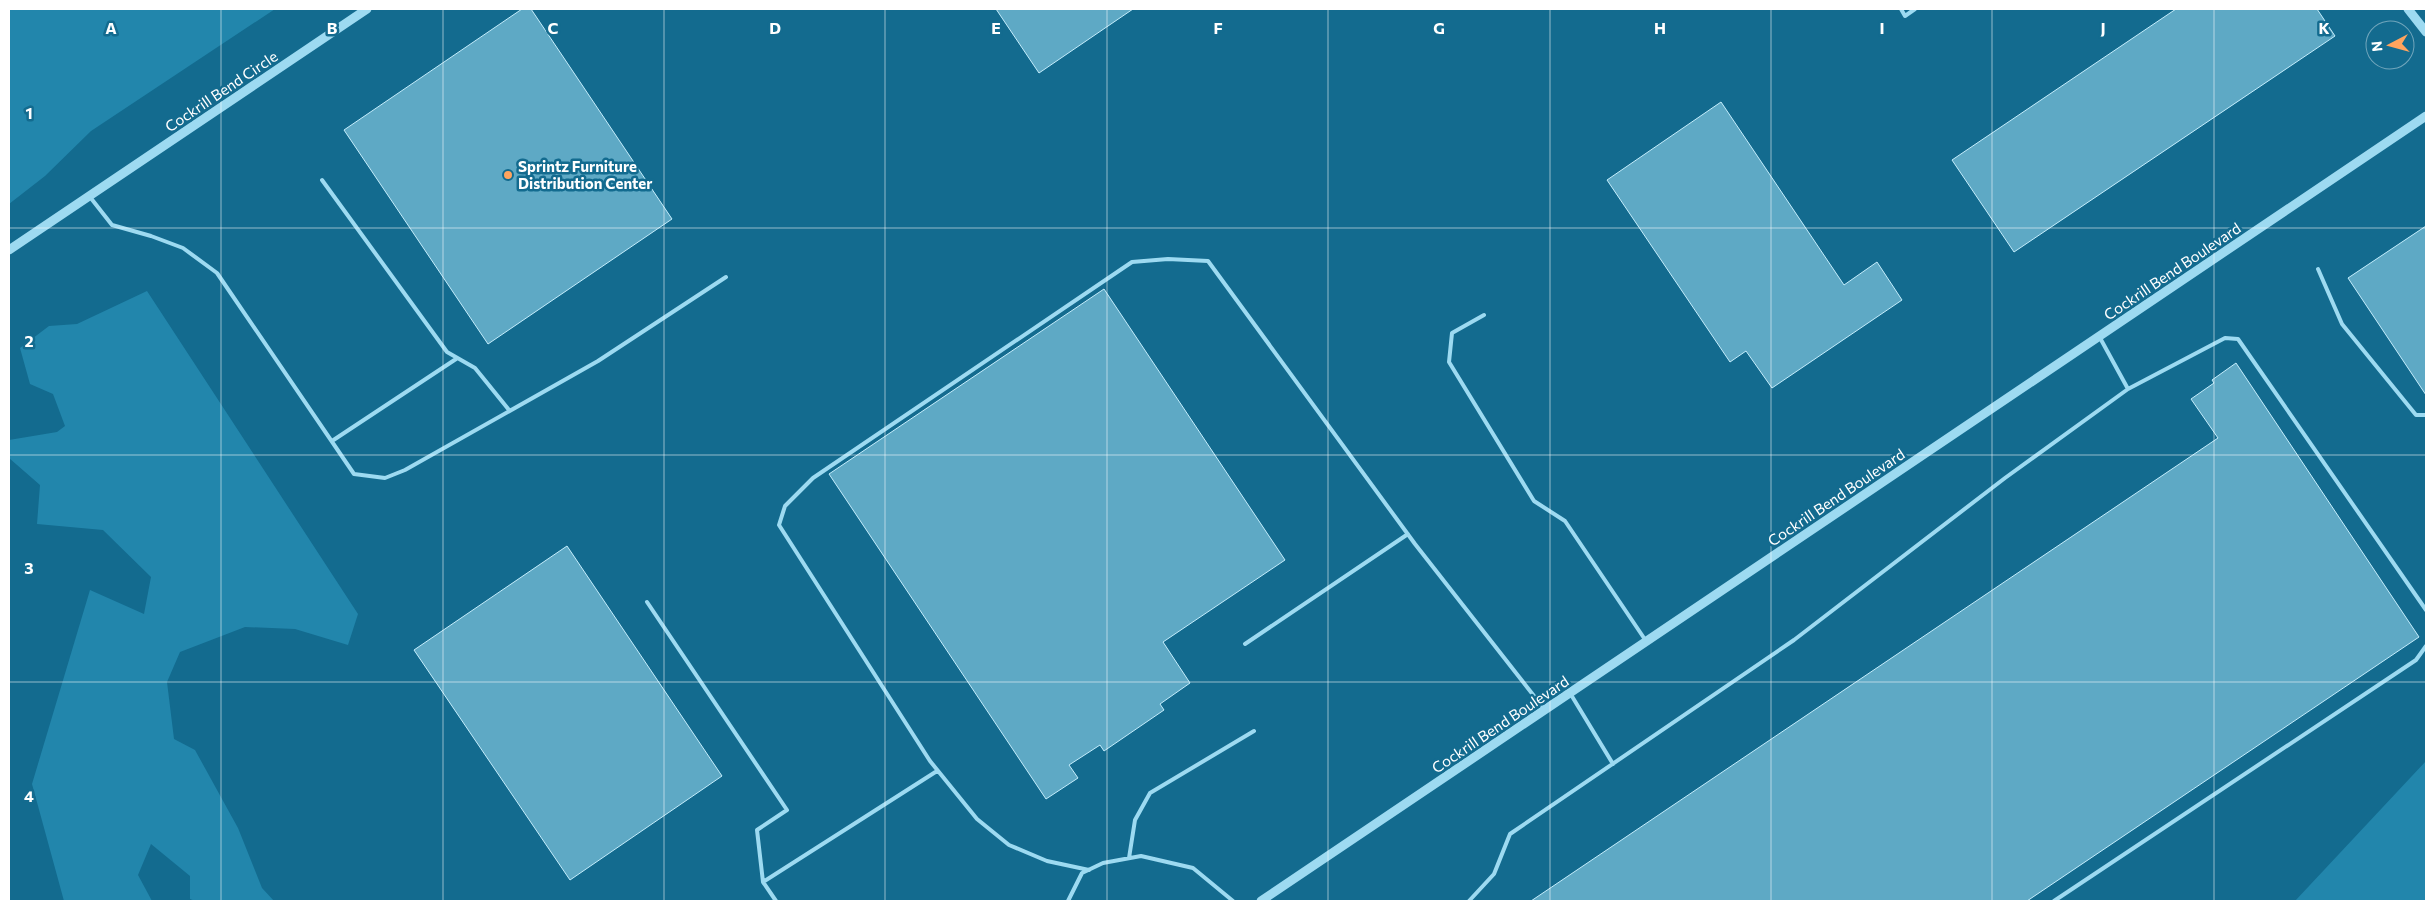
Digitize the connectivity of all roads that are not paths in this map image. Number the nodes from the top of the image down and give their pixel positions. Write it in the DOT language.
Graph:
graph roads {
  1 [pos="367,9"];
  2 [pos="1901,9"];
  3 [pos="1915,9"];
  4 [pos="2408,9"];
  5 [pos="2426,32"];
  6 [pos="2426,116"];
  7 [pos="322,180"];
  8 [pos="89,195"];
  9 [pos="9,250"];
  10 [pos="2318,269"];
  11 [pos="726,276"];
  12 [pos="1484,316"];
  13 [pos="2099,336"];
  14 [pos="456,358"];
  15 [pos="2128,389"];
  16 [pos="509,410"];
  17 [pos="2426,415"];
  18 [pos="332,441"];
  19 [pos="1408,534"];
  20 [pos="647,602"];
  21 [pos="2426,610"];
  22 [pos="1646,641"];
  23 [pos="1245,644"];
  24 [pos="2426,646"];
  25 [pos="1570,693"];
  26 [pos="1545,710"];
  27 [pos="1254,731"];
  28 [pos="1613,764"];
  29 [pos="937,771"];
  30 [pos="1129,858"];
  31 [pos="1089,870"];
  32 [pos="763,882"];
  33 [pos="776,901"];
  34 [pos="1068,901"];
  35 [pos="1233,901"];
  36 [pos="1261,901"];
  37 [pos="1469,901"];
  38 [pos="2054,901"];
  1 -- 8 [label="street, Cockrill Bend Circle"];
  2 -- 3 [label="lane"];
  4 -- 5 [label="street"];
  6 -- 13 [label="street, Cockrill Bend Boulevard"];
  7 -- 14 [label="lane"];
  8 -- 9 [label="street, Cockrill Bend Circle"];
  8 -- 18 [label="lane"];
  10 -- 17 [label="lane"];
  11 -- 16 [label="lane"];
  12 -- 22 [label="lane"];
  13 -- 15 [label="lane"];
  13 -- 22 [label="street, Cockrill Bend Boulevard"];
  14 -- 16 [label="lane"];
  14 -- 18 [label="lane"];
  15 -- 21 [label="lane"];
  15 -- 28 [label="lane"];
  16 -- 18 [label="lane"];
  19 -- 23 [label="lane"];
  19 -- 26 [label="lane"];
  19 -- 29 [label="lane"];
  20 -- 32 [label="lane"];
  22 -- 25 [label="street, Cockrill Bend Boulevard"];
  24 -- 38 [label="lane"];
  25 -- 26 [label="street, Cockrill Bend Boulevard"];
  25 -- 28 [label="lane"];
  26 -- 36 [label="street, Cockrill Bend Boulevard"];
  27 -- 30 [label="lane"];
  28 -- 37 [label="lane"];
  29 -- 31 [label="lane"];
  29 -- 32 [label="lane"];
  30 -- 31 [label="lane"];
  30 -- 35 [label="lane"];
  31 -- 34 [label="lane"];
  32 -- 33 [label="lane"];
}
